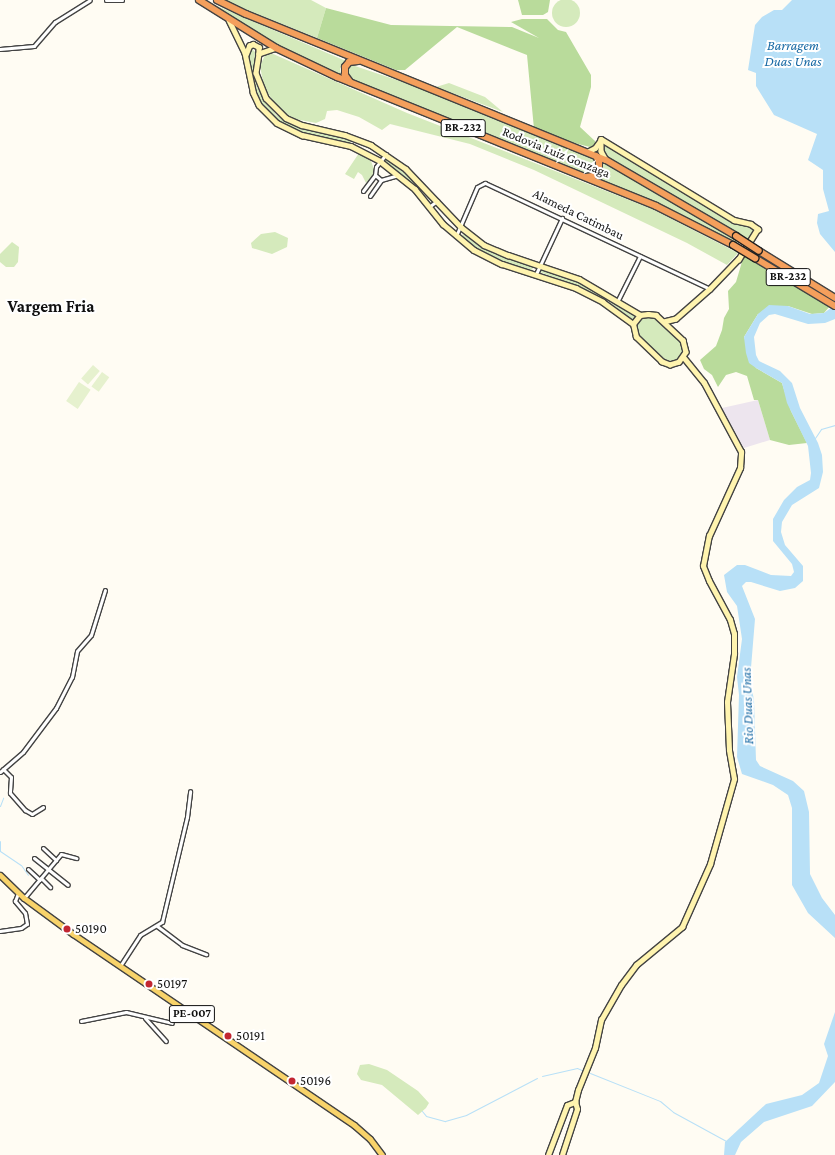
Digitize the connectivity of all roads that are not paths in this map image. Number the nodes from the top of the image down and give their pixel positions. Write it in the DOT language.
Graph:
graph roads {
  1 [pos="90,0"];
  2 [pos="106,0"];
  3 [pos="122,0"];
  4 [pos="199,0"];
  5 [pos="216,0"];
  6 [pos="229,20"];
  7 [pos="276,48"];
  8 [pos="0,49"];
  9 [pos="259,54"];
  10 [pos="246,56"];
  11 [pos="365,63"];
  12 [pos="355,85"];
  13 [pos="355,139"];
  14 [pos="601,140"];
  15 [pos="351,146"];
  16 [pos="589,153"];
  17 [pos="367,154"];
  18 [pos="386,154"];
  19 [pos="606,160"];
  20 [pos="380,161"];
  21 [pos="376,167"];
  22 [pos="375,175"];
  23 [pos="400,175"];
  24 [pos="582,176"];
  25 [pos="381,180"];
  26 [pos="366,187"];
  27 [pos="363,191"];
  28 [pos="372,192"];
  29 [pos="370,196"];
  30 [pos="437,201"];
  31 [pos="430,206"];
  32 [pos="562,218"];
  33 [pos="461,227"];
  34 [pos="456,236"];
  35 [pos="640,256"];
  36 [pos="539,264"];
  37 [pos="536,274"];
  38 [pos="710,289"];
  39 [pos="822,294"];
  40 [pos="835,298"];
  41 [pos="618,300"];
  42 [pos="835,306"];
  43 [pos="640,315"];
  44 [pos="676,319"];
  45 [pos="664,322"];
  46 [pos="633,324"];
  47 [pos="675,331"];
  48 [pos="683,357"];
  49 [pos="105,590"];
  50 [pos="4,769"];
  51 [pos="0,772"];
  52 [pos="190,791"];
  53 [pos="43,807"];
  54 [pos="43,848"];
  55 [pos="34,858"];
  56 [pos="76,858"];
  57 [pos="56,860"];
  58 [pos="28,869"];
  59 [pos="48,869"];
  60 [pos="0,875"];
  61 [pos="40,879"];
  62 [pos="68,885"];
  63 [pos="50,887"];
  64 [pos="18,893"];
  65 [pos="24,898"];
  66 [pos="157,926"];
  67 [pos="0,931"];
  68 [pos="206,954"];
  69 [pos="120,966"];
  70 [pos="145,1018"];
  71 [pos="81,1021"];
  72 [pos="172,1023"];
  73 [pos="166,1041"];
  74 [pos="575,1102"];
  75 [pos="382,1155"];
  76 [pos="548,1155"];
  77 [pos="562,1155"];
  1 -- 8 [label="street"];
  2 -- 3 [label="street"];
  4 -- 6 [label="highway, Rodovia Luiz Gonzaga / BR-232"];
  5 -- 11 [label="highway, Rodovia Luiz Gonzaga / BR-232"];
  6 -- 7 [label="highway, Rodovia Luiz Gonzaga / BR-232"];
  6 -- 10 [label="main road"];
  7 -- 9 [label="main road"];
  7 -- 12 [label="highway, Rodovia Luiz Gonzaga / BR-232"];
  9 -- 10 [label="main road"];
  9 -- 13 [label="main road"];
  10 -- 15 [label="main road"];
  11 -- 12 [label="highway"];
  11 -- 16 [label="highway, Rodovia Luiz Gonzaga / BR-232"];
  12 -- 24 [label="highway, Rodovia Luiz Gonzaga / BR-232"];
  13 -- 15 [label="street"];
  13 -- 18 [label="main road"];
  14 -- 16 [label="main road"];
  14 -- 19 [label="main road"];
  14 -- 38 [label="main road"];
  15 -- 17 [label="main road"];
  16 -- 19 [label="highway, Rodovia Luiz Gonzaga / BR-232"];
  16 -- 24 [label="highway"];
  17 -- 20 [label="main road"];
  17 -- 21 [label="street"];
  18 -- 20 [label="street"];
  18 -- 30 [label="main road"];
  19 -- 39 [label="highway, Rodovia Luiz Gonzaga / BR-232, bridge"];
  20 -- 21 [label="street"];
  20 -- 23 [label="main road"];
  21 -- 22 [label="street"];
  22 -- 25 [label="street"];
  22 -- 26 [label="street"];
  23 -- 25 [label="street"];
  23 -- 31 [label="main road"];
  24 -- 39 [label="highway, Rodovia Luiz Gonzaga / BR-232, bridge"];
  25 -- 28 [label="street"];
  26 -- 27 [label="street"];
  26 -- 28 [label="street"];
  28 -- 29 [label="street"];
  30 -- 31 [label="street"];
  30 -- 33 [label="main road"];
  31 -- 34 [label="main road"];
  32 -- 33 [label="street, Alameda Catimbau"];
  32 -- 35 [label="street, Alameda Catimbau"];
  32 -- 36 [label="street"];
  33 -- 34 [label="street"];
  33 -- 36 [label="main road"];
  34 -- 37 [label="main road"];
  35 -- 38 [label="street, Alameda Catimbau"];
  35 -- 41 [label="street"];
  36 -- 37 [label="street"];
  36 -- 41 [label="main road"];
  37 -- 46 [label="main road"];
  38 -- 44 [label="main road"];
  39 -- 40 [label="highway, Rodovia Luiz Gonzaga / BR-232"];
  39 -- 42 [label="highway, Rodovia Luiz Gonzaga / BR-232"];
  41 -- 43 [label="main road"];
  43 -- 45 [label="main road"];
  43 -- 46 [label="main road"];
  44 -- 45 [label="main road"];
  44 -- 47 [label="main road"];
  45 -- 47 [label="main road"];
  46 -- 48 [label="main road"];
  47 -- 48 [label="main road"];
  48 -- 74 [label="main road"];
  49 -- 50 [label="street"];
  50 -- 51 [label="street"];
  50 -- 53 [label="street"];
  52 -- 66 [label="street"];
  54 -- 57 [label="street"];
  55 -- 59 [label="street"];
  56 -- 57 [label="street"];
  57 -- 59 [label="street"];
  58 -- 61 [label="street"];
  59 -- 61 [label="street"];
  59 -- 62 [label="street"];
  60 -- 64 [label="main road, PE-007"];
  61 -- 63 [label="street"];
  61 -- 65 [label="street"];
  64 -- 65 [label="main road, PE-007"];
  64 -- 67 [label="street"];
  65 -- 69 [label="main road, PE-007"];
  66 -- 68 [label="street"];
  66 -- 69 [label="street"];
  69 -- 75 [label="main road, PE-007"];
  70 -- 71 [label="street"];
  70 -- 72 [label="street"];
  70 -- 73 [label="street"];
  74 -- 76 [label="main road"];
  74 -- 77 [label="main road"];
}
